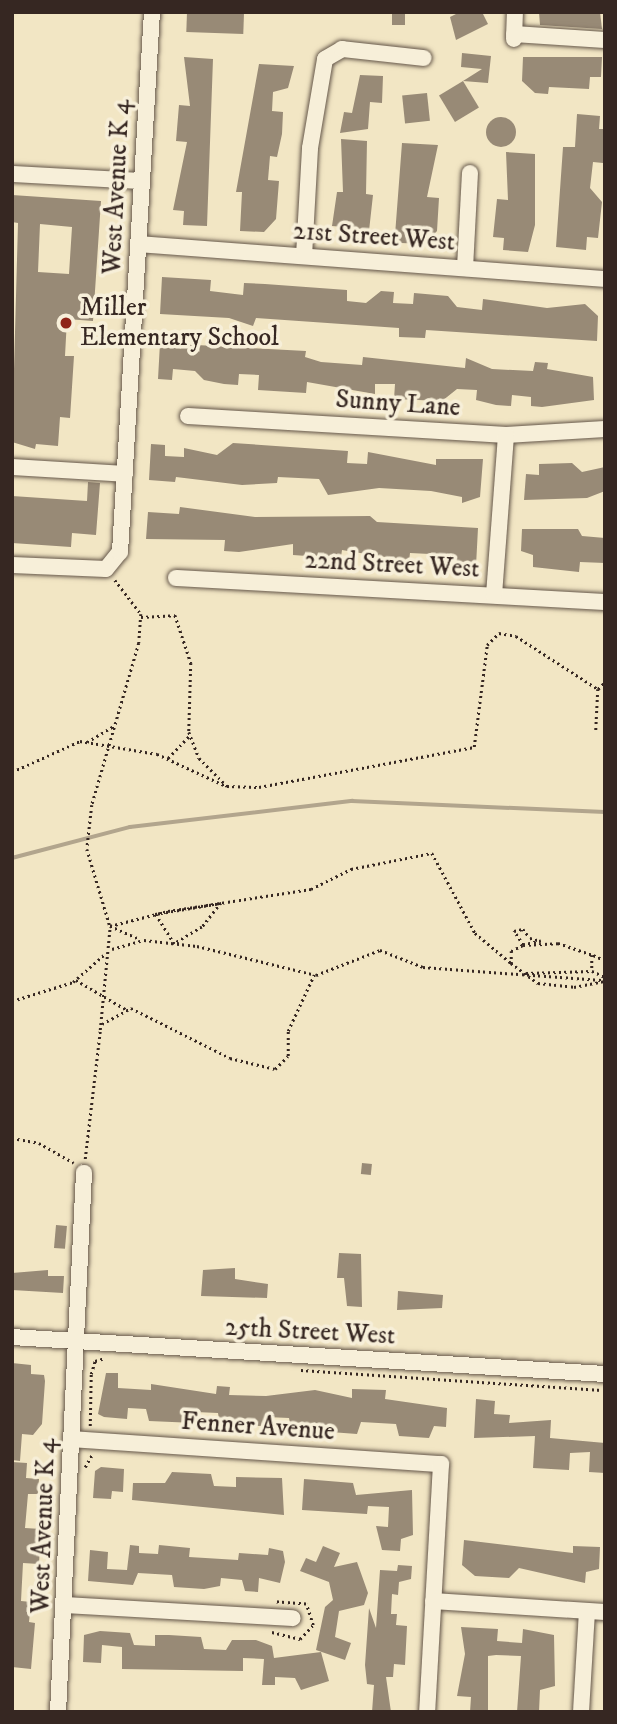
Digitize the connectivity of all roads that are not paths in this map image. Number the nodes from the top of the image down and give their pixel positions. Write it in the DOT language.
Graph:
graph roads {
  1 [pos="152,12"];
  2 [pos="515,12"];
  3 [pos="605,40"];
  4 [pos="424,58"];
  5 [pos="470,173"];
  6 [pos="12,174"];
  7 [pos="142,181"];
  8 [pos="139,244"];
  9 [pos="304,257"];
  10 [pos="466,268"];
  11 [pos="605,279"];
  12 [pos="188,416"];
  13 [pos="605,429"];
  14 [pos="506,435"];
  15 [pos="12,467"];
  16 [pos="125,474"];
  17 [pos="12,565"];
  18 [pos="176,578"];
  19 [pos="494,596"];
  20 [pos="605,602"];
  21 [pos="84,1173"];
  22 [pos="12,1336"];
  23 [pos="80,1343"];
  24 [pos="605,1374"];
  25 [pos="71,1439"];
  26 [pos="433,1601"];
  27 [pos="65,1605"];
  28 [pos="587,1611"];
  29 [pos="605,1612"];
  30 [pos="293,1618"];
  31 [pos="58,1712"];
  32 [pos="427,1712"];
  33 [pos="581,1712"];
  1 -- 7 [label="street, West Avenue K 4"];
  2 -- 3 [label="street"];
  4 -- 9 [label="street"];
  5 -- 10 [label="street"];
  6 -- 7 [label="street"];
  7 -- 8 [label="street, West Avenue K 4"];
  8 -- 9 [label="street, 21st Street West"];
  8 -- 16 [label="street, West Avenue K 4"];
  9 -- 10 [label="street, 21st Street West"];
  10 -- 11 [label="street, 21st Street West"];
  12 -- 14 [label="street, Sunny Lane"];
  13 -- 14 [label="street, Sunny Lane"];
  14 -- 19 [label="street"];
  15 -- 16 [label="street"];
  16 -- 17 [label="street, West Avenue K 4"];
  18 -- 19 [label="street, 22nd Street West"];
  19 -- 20 [label="street, 22nd Street West"];
  21 -- 23 [label="street, West Avenue K 4"];
  22 -- 23 [label="street, 25th Street West"];
  23 -- 24 [label="street, 25th Street West"];
  23 -- 25 [label="street, West Avenue K 4"];
  25 -- 26 [label="street, Fenner Avenue"];
  25 -- 27 [label="street, West Avenue K 4"];
  26 -- 28 [label="street"];
  26 -- 32 [label="street"];
  27 -- 30 [label="street"];
  27 -- 31 [label="street, West Avenue K 4"];
  28 -- 29 [label="street"];
  28 -- 33 [label="street"];
}
